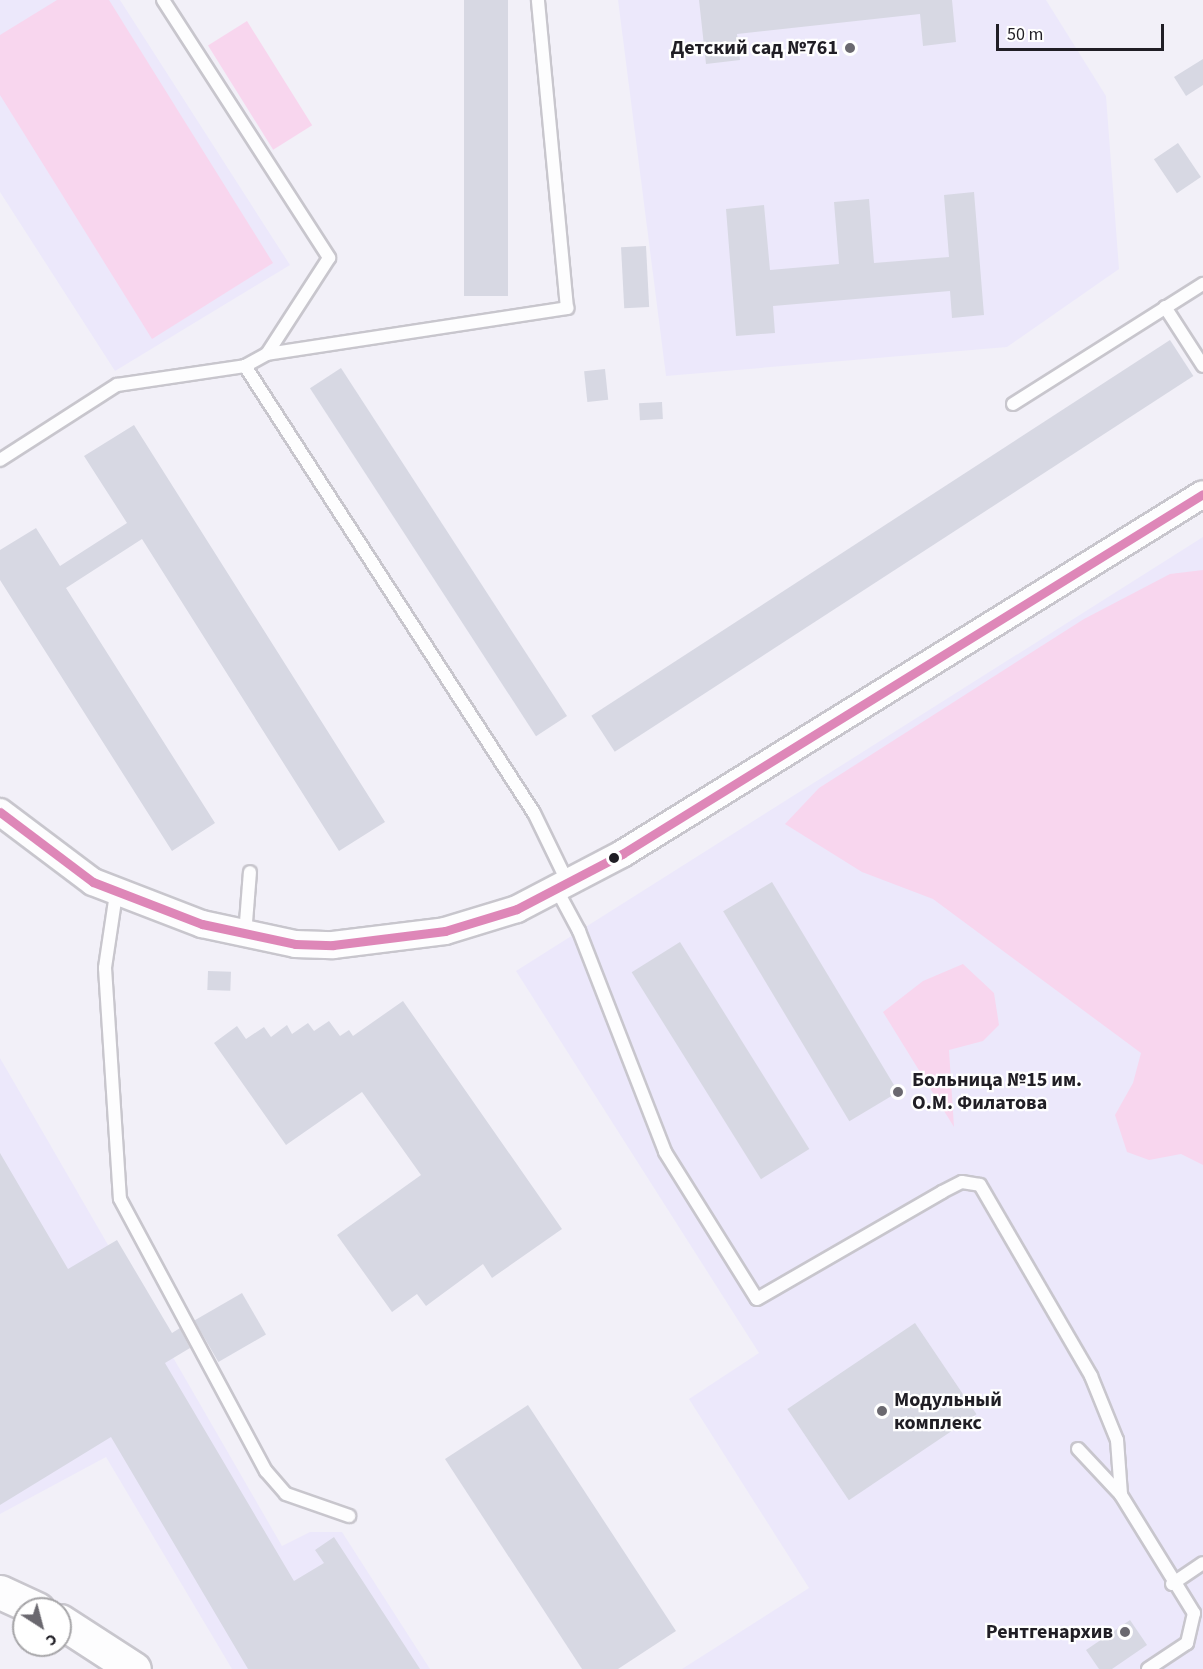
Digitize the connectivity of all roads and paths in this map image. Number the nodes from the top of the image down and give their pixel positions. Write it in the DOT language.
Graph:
graph roads {
  1 [pos="163,0"];
  2 [pos="538,0"];
  3 [pos="1203,284"];
  4 [pos="1166,307"];
  5 [pos="267,354"];
  6 [pos="245,366"];
  7 [pos="1203,366"];
  8 [pos="1013,404"];
  9 [pos="0,460"];
  10 [pos="1203,494"];
  11 [pos="0,812"];
  12 [pos="250,872"];
  13 [pos="563,887"];
  14 [pos="116,894"];
  15 [pos="245,934"];
  16 [pos="1078,1449"];
  17 [pos="1121,1495"];
  18 [pos="349,1516"];
  19 [pos="1203,1563"];
  20 [pos="1172,1584"];
  21 [pos="72,1629"];
  22 [pos="134,1669"];
  23 [pos="1148,1669"];
  1 -- 5 [label="lane"];
  2 -- 5 [label="lane"];
  3 -- 4 [label="lane"];
  4 -- 7 [label="lane"];
  4 -- 8 [label="lane"];
  5 -- 6 [label="lane"];
  6 -- 9 [label="lane"];
  6 -- 13 [label="lane"];
  10 -- 13 [label="street"];
  11 -- 14 [label="street"];
  12 -- 15 [label="lane"];
  13 -- 15 [label="street"];
  13 -- 17 [label="lane"];
  14 -- 15 [label="street"];
  14 -- 18 [label="lane"];
  16 -- 17 [label="lane"];
  17 -- 20 [label="lane"];
  19 -- 20 [label="lane"];
  20 -- 23 [label="lane"];
  21 -- 22 [label="main road"];
}
